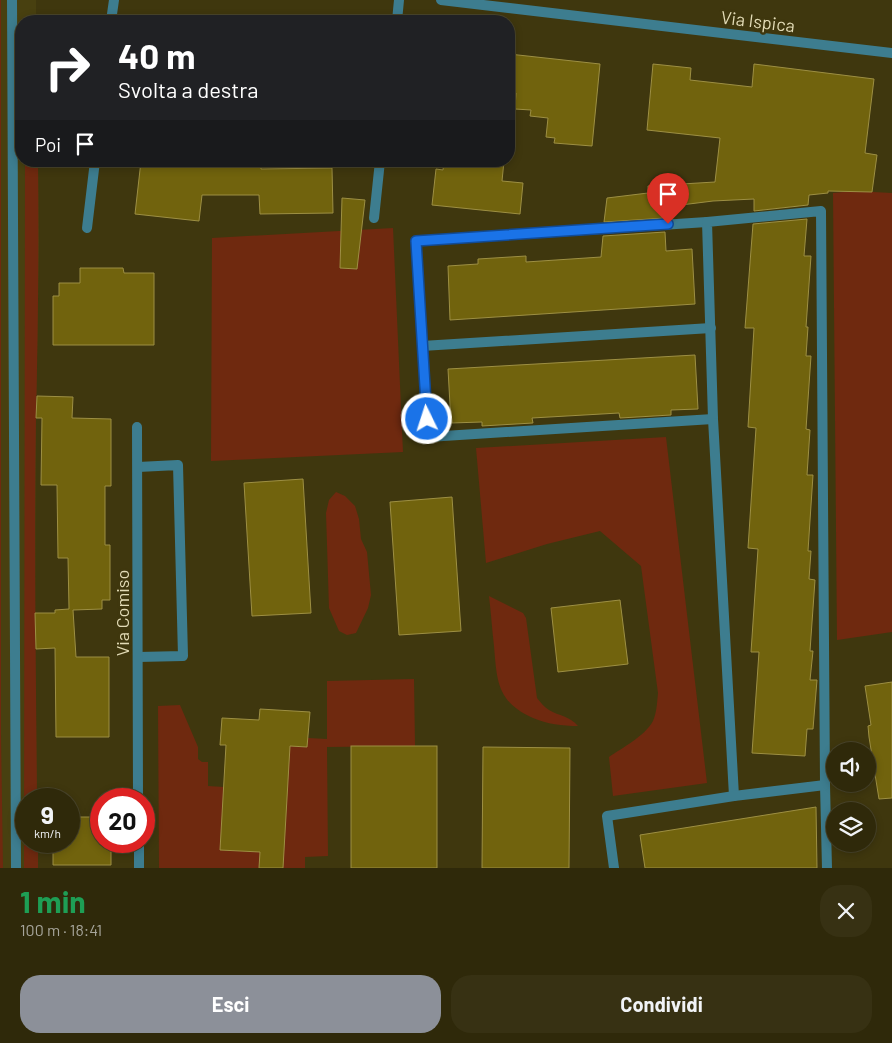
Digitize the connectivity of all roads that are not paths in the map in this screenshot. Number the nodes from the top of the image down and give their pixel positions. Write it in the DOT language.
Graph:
graph roads {
  1 [pos="12,0"];
  2 [pos="114,0"];
  3 [pos="399,0"];
  4 [pos="442,0"];
  5 [pos="113,15"];
  6 [pos="398,15"];
  7 [pos="892,53"];
  8 [pos="94,167"];
  9 [pos="379,167"];
  10 [pos="374,218"];
  11 [pos="707,222"];
  12 [pos="87,228"];
  13 [pos="710,328"];
  14 [pos="422,346"];
  15 [pos="713,419"];
  16 [pos="138,427"];
  17 [pos="138,467"];
  18 [pos="138,657"];
  19 [pos="825,785"];
  20 [pos="138,788"];
  21 [pos="734,796"];
  22 [pos="139,853"];
  23 [pos="16,868"];
  24 [pos="139,868"];
  25 [pos="614,868"];
  26 [pos="826,868"];
  1 -- 23 [label="street"];
  2 -- 5 [label="street"];
  3 -- 6 [label="street"];
  4 -- 7 [label="street, Via Ispica"];
  8 -- 12 [label="street"];
  9 -- 10 [label="street"];
  11 -- 13 [label="street"];
  11 -- 14 [label="street"];
  11 -- 19 [label="street"];
  13 -- 14 [label="street"];
  13 -- 15 [label="street"];
  14 -- 15 [label="street"];
  15 -- 21 [label="street"];
  16 -- 17 [label="street, Via Comiso"];
  17 -- 18 [label="street, Via Comiso"];
  17 -- 18 [label="street"];
  18 -- 20 [label="street, Via Comiso"];
  19 -- 21 [label="street"];
  19 -- 26 [label="street"];
  21 -- 25 [label="street"];
  22 -- 24 [label="street"];
}
